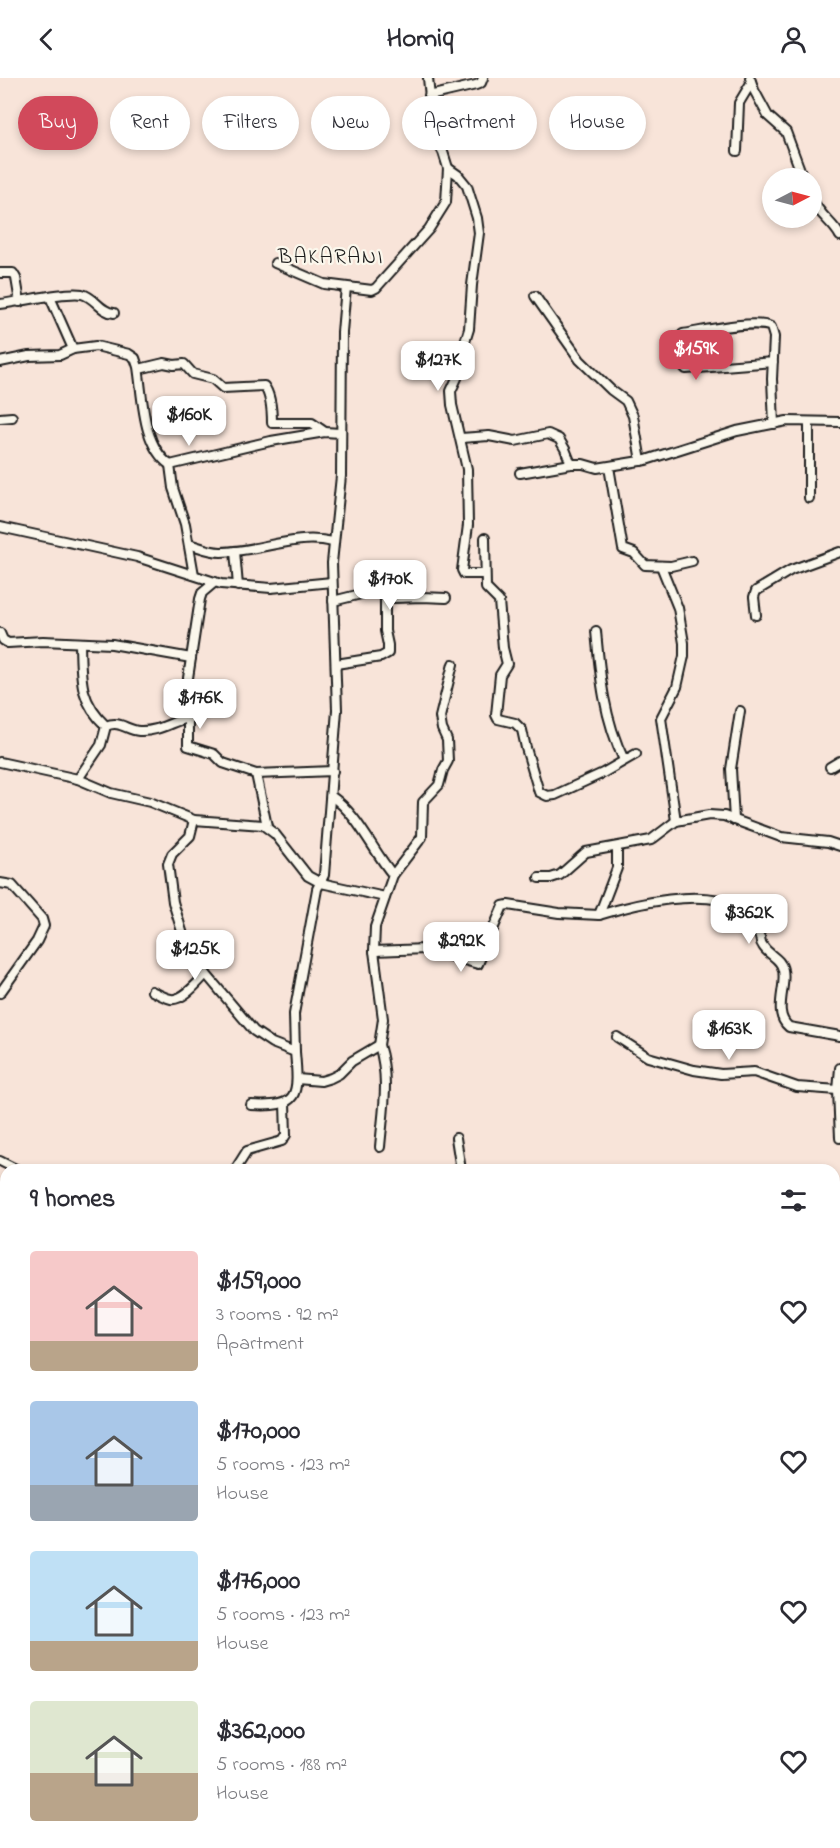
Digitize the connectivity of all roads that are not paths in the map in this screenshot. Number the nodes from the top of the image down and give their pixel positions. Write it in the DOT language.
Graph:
graph roads {
  1 [pos="428,78"];
  2 [pos="483,78"];
  3 [pos="750,80"];
  4 [pos="429,96"];
  5 [pos="442,150"];
  6 [pos="737,151"];
  7 [pos="448,168"];
  8 [pos="799,168"];
  9 [pos="822,215"];
  10 [pos="840,236"];
  11 [pos="275,263"];
  12 [pos="0,273"];
  13 [pos="346,286"];
  14 [pos="535,296"];
  15 [pos="50,297"];
  16 [pos="20,302"];
  17 [pos="0,304"];
  18 [pos="114,313"];
  19 [pos="73,349"];
  20 [pos="0,362"];
  21 [pos="773,362"];
  22 [pos="139,369"];
  23 [pos="12,417"];
  24 [pos="0,418"];
  25 [pos="809,422"];
  26 [pos="840,422"];
  27 [pos="774,424"];
  28 [pos="325,432"];
  29 [pos="340,433"];
  30 [pos="460,438"];
  31 [pos="641,461"];
  32 [pos="571,464"];
  33 [pos="170,465"];
  34 [pos="609,467"];
  35 [pos="520,473"];
  36 [pos="808,498"];
  37 [pos="0,527"];
  38 [pos="485,538"];
  39 [pos="333,542"];
  40 [pos="189,544"];
  41 [pos="235,551"];
  42 [pos="840,552"];
  43 [pos="692,561"];
  44 [pos="661,566"];
  45 [pos="485,574"];
  46 [pos="194,575"];
  47 [pos="215,582"];
  48 [pos="332,582"];
  49 [pos="238,586"];
  50 [pos="385,596"];
  51 [pos="446,598"];
  52 [pos="333,602"];
  53 [pos="756,615"];
  54 [pos="596,631"];
  55 [pos="0,633"];
  56 [pos="80,643"];
  57 [pos="191,658"];
  58 [pos="336,663"];
  59 [pos="453,664"];
  60 [pos="740,711"];
  61 [pos="187,718"];
  62 [pos="106,726"];
  63 [pos="636,754"];
  64 [pos="624,760"];
  65 [pos="840,761"];
  66 [pos="0,762"];
  67 [pos="830,767"];
  68 [pos="333,771"];
  69 [pos="256,774"];
  70 [pos="78,779"];
  71 [pos="331,796"];
  72 [pos="194,820"];
  73 [pos="734,820"];
  74 [pos="676,821"];
  75 [pos="267,826"];
  76 [pos="840,846"];
  77 [pos="617,847"];
  78 [pos="393,875"];
  79 [pos="539,878"];
  80 [pos="0,883"];
  81 [pos="321,883"];
  82 [pos="385,897"];
  83 [pos="599,915"];
  84 [pos="374,951"];
  85 [pos="206,974"];
  86 [pos="152,991"];
  87 [pos="0,993"];
  88 [pos="840,1036"];
  89 [pos="617,1037"];
  90 [pos="379,1045"];
  91 [pos="295,1052"];
  92 [pos="840,1068"];
  93 [pos="297,1079"];
  94 [pos="838,1090"];
  95 [pos="285,1103"];
  96 [pos="251,1105"];
  97 [pos="456,1138"];
  98 [pos="840,1138"];
  99 [pos="380,1147"];
  100 [pos="239,1164"];
  101 [pos="460,1164"];
  1 -- 4 [label="street"];
  2 -- 4 [label="street"];
  3 -- 6 [label="street"];
  3 -- 8 [label="street"];
  5 -- 7 [label="street"];
  7 -- 13 [label="street"];
  7 -- 30 [label="street"];
  9 -- 10 [label="street"];
  11 -- 13 [label="street"];
  12 -- 16 [label="street"];
  13 -- 29 [label="street"];
  14 -- 31 [label="street"];
  15 -- 16 [label="street"];
  15 -- 18 [label="street"];
  15 -- 19 [label="street"];
  16 -- 17 [label="street"];
  19 -- 20 [label="street"];
  19 -- 22 [label="street"];
  21 -- 21 [label="street"];
  21 -- 27 [label="street"];
  22 -- 28 [label="street"];
  22 -- 33 [label="street"];
  23 -- 24 [label="street"];
  25 -- 26 [label="street"];
  25 -- 27 [label="street"];
  25 -- 36 [label="street"];
  27 -- 31 [label="street"];
  28 -- 29 [label="street"];
  28 -- 33 [label="street"];
  29 -- 39 [label="street"];
  30 -- 32 [label="street"];
  30 -- 45 [label="street"];
  31 -- 34 [label="street"];
  32 -- 34 [label="street"];
  32 -- 35 [label="street"];
  33 -- 40 [label="street"];
  34 -- 44 [label="street"];
  37 -- 46 [label="street"];
  38 -- 45 [label="street"];
  39 -- 41 [label="street"];
  39 -- 48 [label="street"];
  40 -- 41 [label="street"];
  40 -- 46 [label="street"];
  41 -- 49 [label="street"];
  42 -- 53 [label="street"];
  43 -- 44 [label="street"];
  44 -- 74 [label="street"];
  45 -- 64 [label="street"];
  46 -- 47 [label="street"];
  47 -- 49 [label="street"];
  47 -- 57 [label="street"];
  48 -- 49 [label="street"];
  48 -- 52 [label="street"];
  50 -- 51 [label="street"];
  50 -- 52 [label="street"];
  50 -- 58 [label="street"];
  52 -- 58 [label="street"];
  54 -- 64 [label="street"];
  55 -- 56 [label="street"];
  56 -- 57 [label="street"];
  56 -- 62 [label="street"];
  57 -- 61 [label="street"];
  58 -- 68 [label="street"];
  59 -- 78 [label="street"];
  60 -- 73 [label="street"];
  61 -- 62 [label="street"];
  61 -- 69 [label="street"];
  62 -- 70 [label="street"];
  63 -- 64 [label="street"];
  65 -- 67 [label="street"];
  66 -- 70 [label="street"];
  68 -- 69 [label="street"];
  68 -- 71 [label="street"];
  69 -- 75 [label="street"];
  70 -- 72 [label="street"];
  71 -- 78 [label="street"];
  71 -- 81 [label="street"];
  72 -- 75 [label="street"];
  72 -- 85 [label="street"];
  73 -- 74 [label="street"];
  73 -- 76 [label="street"];
  74 -- 77 [label="street"];
  75 -- 81 [label="street"];
  77 -- 79 [label="street"];
  77 -- 83 [label="street"];
  78 -- 82 [label="street"];
  80 -- 87 [label="street"];
  81 -- 82 [label="street"];
  81 -- 91 [label="street"];
  82 -- 84 [label="street"];
  83 -- 84 [label="street"];
  83 -- 88 [label="street"];
  84 -- 90 [label="street"];
  85 -- 86 [label="street"];
  85 -- 91 [label="street"];
  89 -- 94 [label="street"];
  90 -- 93 [label="street"];
  90 -- 99 [label="street"];
  91 -- 93 [label="street"];
  92 -- 94 [label="street"];
  93 -- 95 [label="street"];
  94 -- 98 [label="street"];
  95 -- 96 [label="street"];
  95 -- 100 [label="street"];
  97 -- 101 [label="street"];
}
